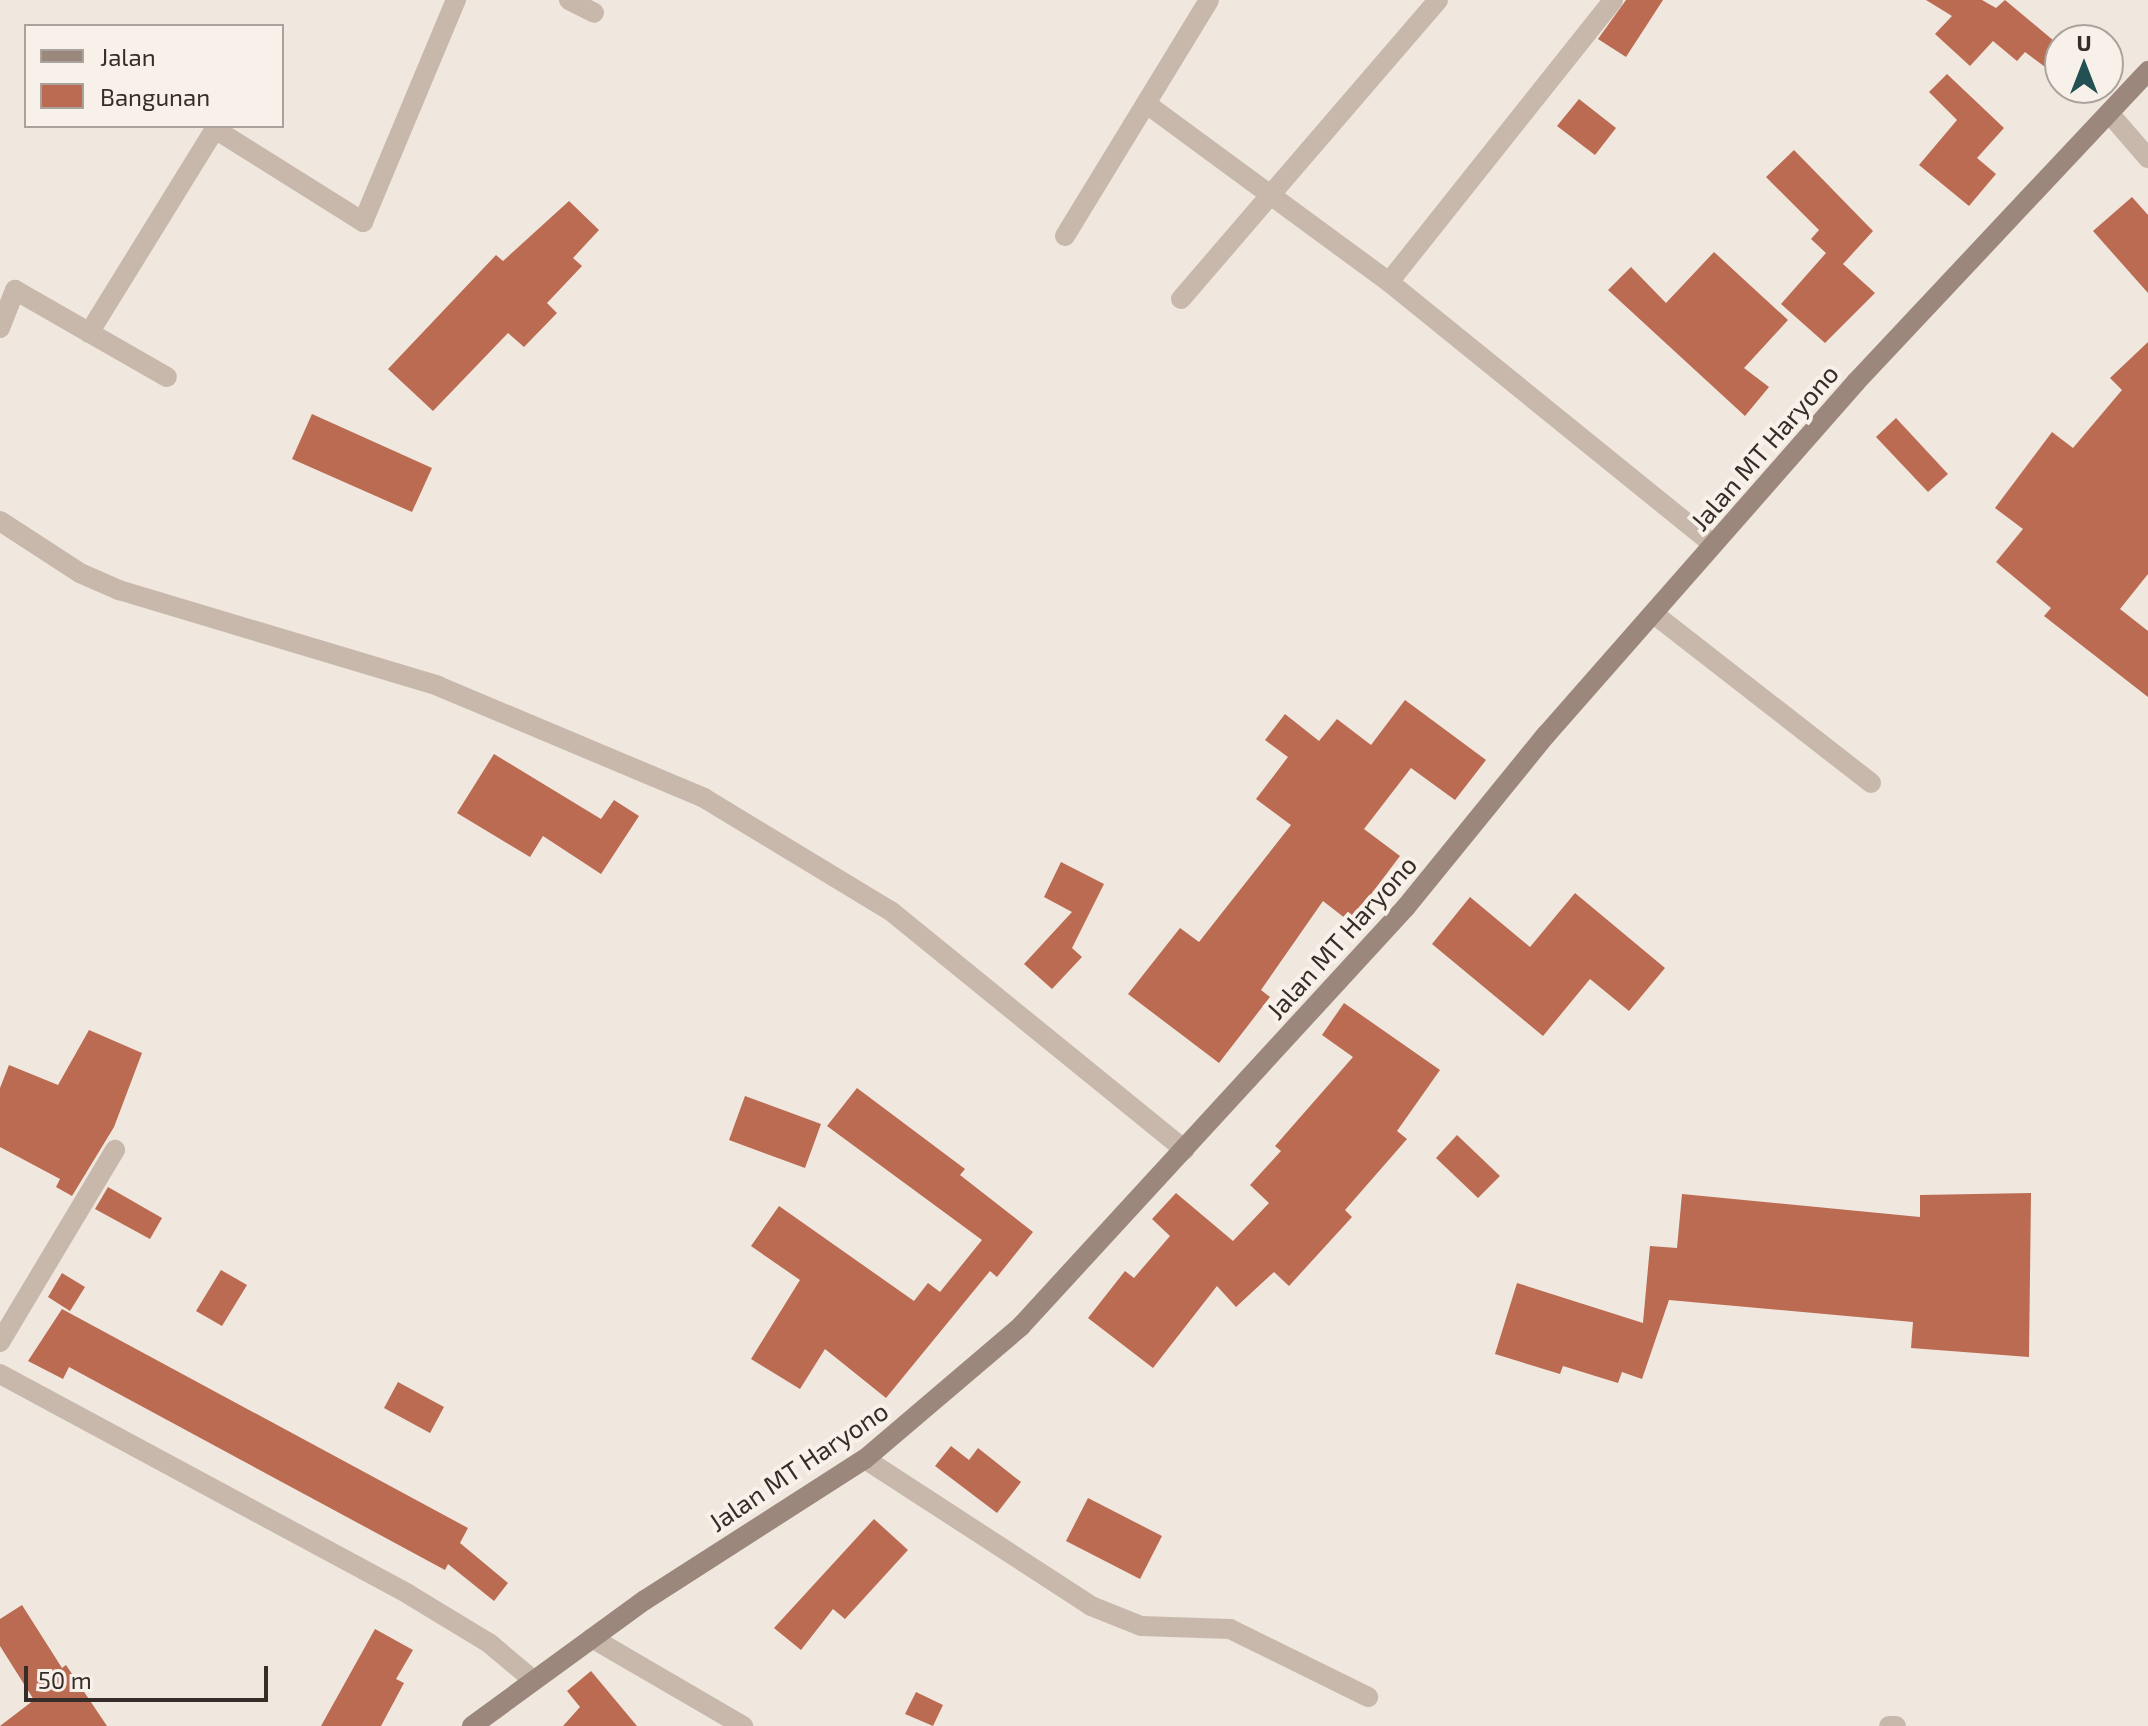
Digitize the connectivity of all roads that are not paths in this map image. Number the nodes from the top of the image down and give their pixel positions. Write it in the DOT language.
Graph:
graph roads {
  1 [pos="456,0"];
  2 [pos="569,0"];
  3 [pos="1209,0"];
  4 [pos="1438,0"];
  5 [pos="1613,0"];
  6 [pos="594,13"];
  7 [pos="2148,71"];
  8 [pos="1148,105"];
  9 [pos="2109,113"];
  10 [pos="2148,158"];
  11 [pos="1269,190"];
  12 [pos="1065,236"];
  13 [pos="1389,282"];
  14 [pos="1181,299"];
  15 [pos="0,328"];
  16 [pos="89,333"];
  17 [pos="167,377"];
  18 [pos="0,521"];
  19 [pos="1712,544"];
  20 [pos="1654,614"];
  21 [pos="1871,783"];
  22 [pos="115,1150"];
  23 [pos="1185,1150"];
  24 [pos="0,1342"];
  25 [pos="0,1374"];
  26 [pos="865,1459"];
  27 [pos="592,1638"];
  28 [pos="533,1680"];
  29 [pos="1368,1697"];
  30 [pos="472,1726"];
  31 [pos="743,1726"];
  32 [pos="1889,1726"];
  33 [pos="1896,1726"];
  1 -- 16 [label="street"];
  2 -- 6 [label="street"];
  3 -- 8 [label="street"];
  4 -- 11 [label="street"];
  5 -- 13 [label="street"];
  7 -- 9 [label="main road, Jalan MT Haryono"];
  8 -- 11 [label="street"];
  8 -- 12 [label="street"];
  9 -- 10 [label="street"];
  9 -- 19 [label="main road, Jalan MT Haryono"];
  11 -- 13 [label="street"];
  11 -- 14 [label="street"];
  13 -- 19 [label="street"];
  15 -- 16 [label="street"];
  16 -- 17 [label="street"];
  18 -- 23 [label="street"];
  19 -- 20 [label="main road, Jalan MT Haryono"];
  20 -- 21 [label="street"];
  20 -- 23 [label="main road, Jalan MT Haryono"];
  22 -- 24 [label="street"];
  23 -- 26 [label="main road, Jalan MT Haryono"];
  25 -- 28 [label="street"];
  26 -- 27 [label="main road, Jalan MT Haryono"];
  26 -- 29 [label="street"];
  27 -- 28 [label="main road, Jalan MT Haryono"];
  27 -- 31 [label="street"];
  28 -- 30 [label="main road, Jalan MT Haryono"];
  32 -- 33 [label="street"];
}
